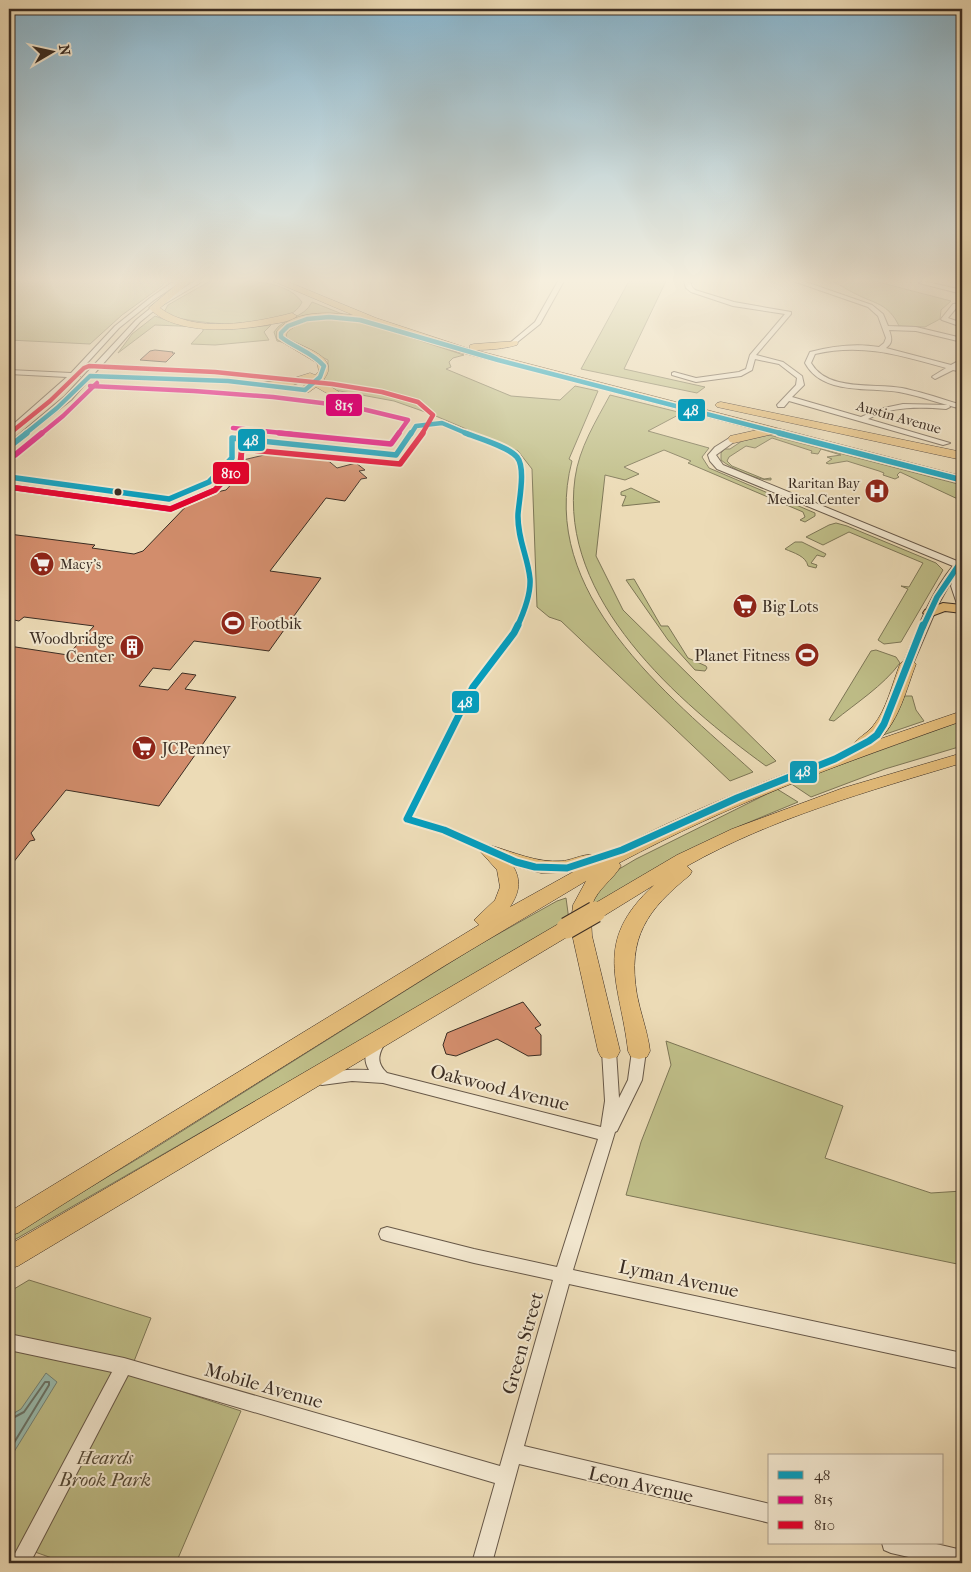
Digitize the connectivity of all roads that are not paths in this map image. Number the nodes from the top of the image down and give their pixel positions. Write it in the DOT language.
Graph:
graph roads {
  1 [pos="91,354"];
  2 [pos="108,354"];
  3 [pos="298,354"];
  4 [pos="309,354"];
  5 [pos="480,354"];
  6 [pos="501,354"];
  7 [pos="509,354"];
  8 [pos="754,354"];
  9 [pos="811,354"];
  10 [pos="905,354"];
  11 [pos="514,358"];
  12 [pos="751,358"];
  13 [pos="962,361"];
  14 [pos="808,363"];
  15 [pos="784,365"];
  16 [pos="775,366"];
  17 [pos="952,367"];
  18 [pos="962,370"];
  19 [pos="9,372"];
  20 [pos="563,373"];
  21 [pos="674,374"];
  22 [pos="73,375"];
  23 [pos="798,375"];
  24 [pos="90,376"];
  25 [pos="789,376"];
  26 [pos="314,377"];
  27 [pos="934,377"];
  28 [pos="263,385"];
  29 [pos="300,390"];
  30 [pos="793,390"];
  31 [pos="336,394"];
  32 [pos="784,401"];
  33 [pos="710,408"];
  34 [pos="962,408"];
  35 [pos="751,411"];
  36 [pos="862,419"];
  37 [pos="799,421"];
  38 [pos="9,432"];
  39 [pos="793,435"];
  40 [pos="734,439"];
  41 [pos="946,443"];
  42 [pos="9,447"];
  43 [pos="962,456"];
  44 [pos="962,480"];
  45 [pos="961,563"];
  46 [pos="962,604"];
  47 [pos="962,609"];
  48 [pos="929,613"];
  49 [pos="908,664"];
  50 [pos="962,716"];
  51 [pos="962,749"];
  52 [pos="962,758"];
  53 [pos="831,760"];
  54 [pos="920,770"];
  55 [pos="783,816"];
  56 [pos="642,843"];
  57 [pos="416,973"];
  58 [pos="380,1039"];
  59 [pos="610,1051"];
  60 [pos="639,1051"];
  61 [pos="384,1077"];
  62 [pos="306,1083"];
  63 [pos="607,1135"];
  64 [pos="9,1225"];
  65 [pos="387,1234"];
  66 [pos="9,1258"];
  67 [pos="563,1275"];
  68 [pos="9,1342"];
  69 [pos="962,1361"];
  70 [pos="124,1366"];
  71 [pos="513,1453"];
  72 [pos="506,1477"];
  73 [pos="768,1514"];
  74 [pos="895,1544"];
  75 [pos="962,1560"];
  76 [pos="20,1563"];
  77 [pos="482,1563"];
  1 -- 22 [label="street"];
  2 -- 24 [label="street"];
  3 -- 26 [label="highway"];
  4 -- 26 [label="highway"];
  5 -- 20 [label="highway"];
  6 -- 11 [label="highway"];
  7 -- 11 [label="highway"];
  8 -- 12 [label="street"];
  9 -- 14 [label="street"];
  10 -- 17 [label="street"];
  11 -- 20 [label="highway"];
  12 -- 15 [label="street"];
  12 -- 16 [label="street"];
  12 -- 21 [label="street"];
  13 -- 17 [label="street"];
  14 -- 15 [label="street"];
  14 -- 34 [label="street"];
  15 -- 16 [label="street"];
  15 -- 23 [label="street"];
  16 -- 25 [label="street"];
  17 -- 18 [label="street"];
  17 -- 27 [label="street"];
  19 -- 22 [label="street"];
  20 -- 33 [label="highway"];
  22 -- 24 [label="street"];
  22 -- 38 [label="street"];
  23 -- 25 [label="street"];
  23 -- 30 [label="street"];
  24 -- 42 [label="street"];
  25 -- 30 [label="street"];
  26 -- 28 [label="highway"];
  26 -- 29 [label="highway"];
  26 -- 31 [label="highway"];
  30 -- 32 [label="street"];
  32 -- 35 [label="highway"];
  32 -- 36 [label="street, Austin Avenue"];
  32 -- 37 [label="highway"];
  33 -- 35 [label="highway"];
  33 -- 39 [label="highway"];
  33 -- 40 [label="highway"];
  34 -- 36 [label="street"];
  35 -- 37 [label="highway"];
  36 -- 41 [label="street, Austin Avenue"];
  37 -- 43 [label="highway"];
  39 -- 40 [label="highway"];
  39 -- 44 [label="highway"];
  40 -- 45 [label="street"];
  45 -- 46 [label="street"];
  45 -- 48 [label="street"];
  47 -- 48 [label="main road"];
  48 -- 49 [label="street"];
  49 -- 53 [label="highway"];
  50 -- 53 [label="highway"];
  51 -- 54 [label="highway"];
  52 -- 54 [label="highway"];
  53 -- 56 [label="highway"];
  54 -- 55 [label="highway"];
  55 -- 58 [label="highway, bridge"];
  55 -- 60 [label="highway"];
  56 -- 57 [label="highway"];
  56 -- 57 [label="highway"];
  56 -- 59 [label="highway"];
  57 -- 64 [label="highway"];
  58 -- 61 [label="street"];
  58 -- 62 [label="highway"];
  59 -- 63 [label="street, Green Street"];
  60 -- 63 [label="street, Green Street"];
  61 -- 62 [label="street, Oakwood Avenue"];
  61 -- 63 [label="street, Oakwood Avenue"];
  62 -- 66 [label="highway"];
  63 -- 67 [label="street, Green Street"];
  65 -- 67 [label="street, Lyman Avenue"];
  67 -- 69 [label="street, Lyman Avenue"];
  67 -- 71 [label="street, Green Street"];
  68 -- 70 [label="street, Mobile Avenue"];
  70 -- 72 [label="street, Mobile Avenue"];
  70 -- 76 [label="street"];
  71 -- 72 [label="street, Green Street"];
  71 -- 73 [label="street, Leon Avenue"];
  72 -- 77 [label="street, Green Street"];
  74 -- 75 [label="street"];
}
